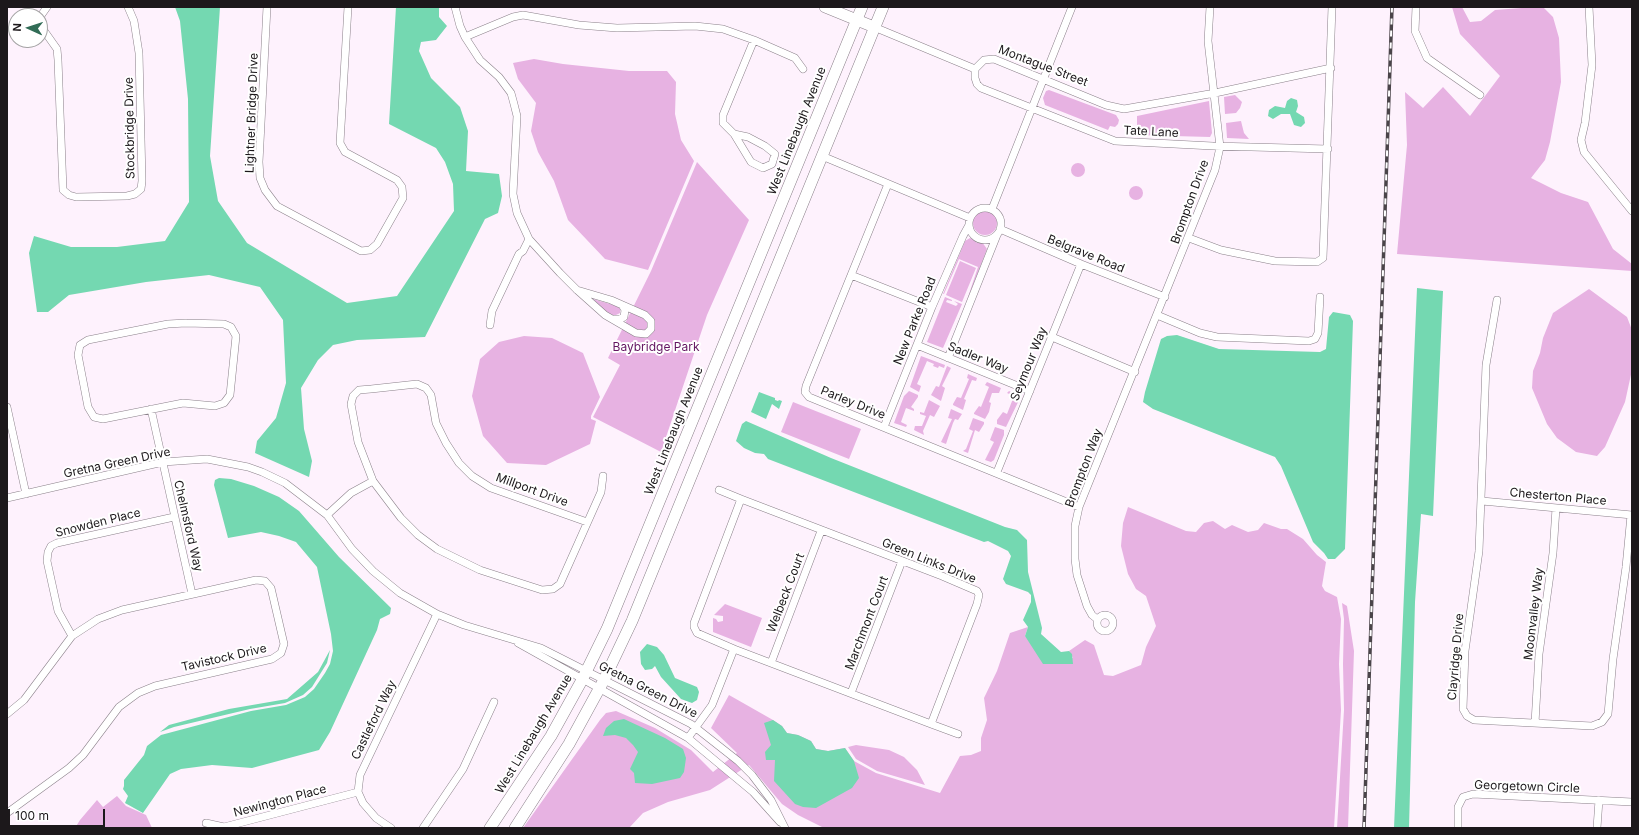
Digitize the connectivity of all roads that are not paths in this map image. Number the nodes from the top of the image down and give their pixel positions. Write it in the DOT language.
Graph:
graph roads {
  1 [pos="128,7"];
  2 [pos="267,7"];
  3 [pos="348,7"];
  4 [pos="456,7"];
  5 [pos="825,7"];
  6 [pos="862,7"];
  7 [pos="883,7"];
  8 [pos="1072,7"];
  9 [pos="1210,7"];
  10 [pos="1332,7"];
  11 [pos="1416,7"];
  12 [pos="1588,7"];
  13 [pos="856,20"];
  14 [pos="874,27"];
  15 [pos="48,37"];
  16 [pos="465,37"];
  17 [pos="754,40"];
  18 [pos="1331,68"];
  19 [pos="803,69"];
  20 [pos="974,69"];
  21 [pos="1044,80"];
  22 [pos="1215,93"];
  23 [pos="1480,95"];
  24 [pos="1033,108"];
  25 [pos="734,134"];
  26 [pos="1220,147"];
  27 [pos="1328,149"];
  28 [pos="822,156"];
  29 [pos="888,184"];
  30 [pos="992,209"];
  31 [pos="1632,210"];
  32 [pos="969,222"];
  33 [pos="999,232"];
  34 [pos="1189,238"];
  35 [pos="529,239"];
  36 [pos="1081,264"];
  37 [pos="851,275"];
  38 [pos="577,290"];
  39 [pos="1165,297"];
  40 [pos="1320,297"];
  41 [pos="1497,300"];
  42 [pos="622,305"];
  43 [pos="932,307"];
  44 [pos="1157,315"];
  45 [pos="614,319"];
  46 [pos="490,325"];
  47 [pos="1052,337"];
  48 [pos="917,345"];
  49 [pos="948,358"];
  50 [pos="1134,372"];
  51 [pos="1030,391"];
  52 [pos="7,407"];
  53 [pos="150,409"];
  54 [pos="884,427"];
  55 [pos="163,462"];
  56 [pos="997,472"];
  57 [pos="602,476"];
  58 [pos="372,481"];
  59 [pos="719,490"];
  60 [pos="26,494"];
  61 [pos="7,498"];
  62 [pos="741,499"];
  63 [pos="1482,501"];
  64 [pos="1079,507"];
  65 [pos="1556,508"];
  66 [pos="327,515"];
  67 [pos="1631,515"];
  68 [pos="174,517"];
  69 [pos="587,522"];
  70 [pos="821,531"];
  71 [pos="902,561"];
  72 [pos="192,594"];
  73 [pos="437,614"];
  74 [pos="1097,619"];
  75 [pos="72,636"];
  76 [pos="734,649"];
  77 [pos="771,663"];
  78 [pos="584,676"];
  79 [pos="602,685"];
  80 [pos="852,693"];
  81 [pos="494,702"];
  82 [pos="653,705"];
  83 [pos="7,714"];
  84 [pos="648,716"];
  85 [pos="1535,723"];
  86 [pos="931,724"];
  87 [pos="696,728"];
  88 [pos="958,734"];
  89 [pos="688,738"];
  90 [pos="358,792"];
  91 [pos="1599,800"];
  92 [pos="1632,802"];
  93 [pos="7,813"];
  94 [pos="206,824"];
  95 [pos="391,828"];
  96 [pos="423,828"];
  97 [pos="490,828"];
  98 [pos="515,828"];
  99 [pos="783,828"];
  100 [pos="1458,828"];
  101 [pos="1597,828"];
  1 -- 15 [label="street, Stockbridge Drive"];
  2 -- 3 [label="street, Lightner Bridge Drive"];
  4 -- 16 [label="street"];
  5 -- 13 [label="main road"];
  6 -- 13 [label="main road, West Linebaugh Avenue"];
  7 -- 14 [label="main road"];
  8 -- 21 [label="street"];
  9 -- 22 [label="street, Brompton Drive"];
  10 -- 18 [label="street"];
  11 -- 23 [label="street"];
  12 -- 31 [label="street"];
  13 -- 14 [label="main road"];
  13 -- 78 [label="main road, West Linebaugh Avenue"];
  14 -- 20 [label="street"];
  14 -- 28 [label="main road"];
  16 -- 17 [label="street"];
  16 -- 35 [label="street"];
  17 -- 19 [label="street"];
  17 -- 25 [label="street"];
  18 -- 22 [label="street"];
  18 -- 27 [label="street"];
  20 -- 21 [label="street, Montague Street"];
  20 -- 24 [label="street, Tate Lane"];
  21 -- 22 [label="street, Montague Street"];
  21 -- 24 [label="street"];
  22 -- 26 [label="street, Brompton Drive"];
  24 -- 26 [label="street, Tate Lane"];
  24 -- 30 [label="street"];
  25 -- 25 [label="street"];
  26 -- 27 [label="street, Tate Lane"];
  26 -- 34 [label="street, Brompton Drive"];
  27 -- 34 [label="street"];
  28 -- 29 [label="street"];
  28 -- 79 [label="main road"];
  29 -- 32 [label="street"];
  29 -- 37 [label="street, Parley Drive"];
  30 -- 32 [label="street"];
  30 -- 33 [label="street"];
  32 -- 33 [label="street"];
  32 -- 43 [label="street, New Parke Road"];
  33 -- 36 [label="street, Belgrave Road"];
  33 -- 49 [label="street"];
  34 -- 39 [label="street, Brompton Drive"];
  35 -- 38 [label="street"];
  35 -- 46 [label="street"];
  36 -- 39 [label="street, Belgrave Road"];
  36 -- 47 [label="street, Seymour Way"];
  37 -- 43 [label="street"];
  37 -- 54 [label="street, Parley Drive"];
  38 -- 42 [label="street"];
  38 -- 45 [label="street"];
  39 -- 44 [label="street, Brompton Drive"];
  40 -- 44 [label="street"];
  41 -- 63 [label="street, Clayridge Drive"];
  42 -- 45 [label="street"];
  42 -- 45 [label="street"];
  43 -- 48 [label="street, New Parke Road"];
  44 -- 50 [label="street, Brompton Drive"];
  47 -- 50 [label="street"];
  47 -- 51 [label="street, Seymour Way"];
  48 -- 49 [label="street, Sadler Way"];
  48 -- 54 [label="street, New Parke Road"];
  49 -- 51 [label="street, Sadler Way"];
  50 -- 64 [label="street, Brompton Way"];
  51 -- 56 [label="street, Seymour Way"];
  52 -- 60 [label="street"];
  53 -- 53 [label="street"];
  53 -- 55 [label="street, Chelmsford Way"];
  54 -- 56 [label="street, Parley Drive"];
  55 -- 60 [label="street, Gretna Green Drive"];
  55 -- 66 [label="street, Gretna Green Drive"];
  55 -- 68 [label="street, Chelmsford Way"];
  56 -- 64 [label="street, Parley Drive"];
  57 -- 69 [label="street, Millport Drive"];
  58 -- 66 [label="street"];
  58 -- 69 [label="street, Millport Drive"];
  58 -- 69 [label="street, Millport Drive"];
  59 -- 62 [label="street, Green Links Drive"];
  60 -- 61 [label="street, Gretna Green Drive"];
  62 -- 70 [label="street, Green Links Drive"];
  62 -- 76 [label="street"];
  63 -- 65 [label="street, Chesterton Place"];
  63 -- 85 [label="street, Clayridge Drive"];
  64 -- 74 [label="street, Brompton Way"];
  65 -- 67 [label="street, Chesterton Place"];
  65 -- 85 [label="street, Moonvalley Way"];
  66 -- 73 [label="street, Gretna Green Drive"];
  67 -- 85 [label="street, Clayridge Drive"];
  68 -- 72 [label="street, Chelmsford Way"];
  68 -- 75 [label="street, Snowden Place"];
  70 -- 71 [label="street, Green Links Drive"];
  70 -- 77 [label="street, Welbeck Court"];
  71 -- 80 [label="street, Marchmont Court"];
  71 -- 86 [label="street, Green Links Drive"];
  72 -- 75 [label="street, Tavistock Drive"];
  72 -- 93 [label="street, Tavistock Drive"];
  73 -- 78 [label="street, Gretna Green Drive"];
  73 -- 90 [label="street, Castleford Way"];
  75 -- 83 [label="street, Tavistock Drive"];
  76 -- 77 [label="street"];
  76 -- 87 [label="street"];
  77 -- 80 [label="street"];
  78 -- 79 [label="street, Gretna Green Drive"];
  78 -- 79 [label="street, Gretna Green Drive"];
  78 -- 97 [label="main road, West Linebaugh Avenue"];
  79 -- 82 [label="street, Gretna Green Drive"];
  79 -- 84 [label="street, Gretna Green Drive"];
  79 -- 98 [label="main road"];
  80 -- 86 [label="street"];
  81 -- 96 [label="street"];
  82 -- 84 [label="street"];
  82 -- 87 [label="street, Gretna Green Drive"];
  84 -- 89 [label="street, Gretna Green Drive"];
  86 -- 88 [label="street"];
  87 -- 89 [label="street"];
  87 -- 99 [label="street, Gretna Green Drive"];
  89 -- 99 [label="street, Gretna Green Drive"];
  90 -- 94 [label="street, Newington Place"];
  90 -- 95 [label="street"];
  91 -- 92 [label="street, Georgetown Circle"];
  91 -- 100 [label="street, Georgetown Circle"];
  91 -- 101 [label="street"];
}
